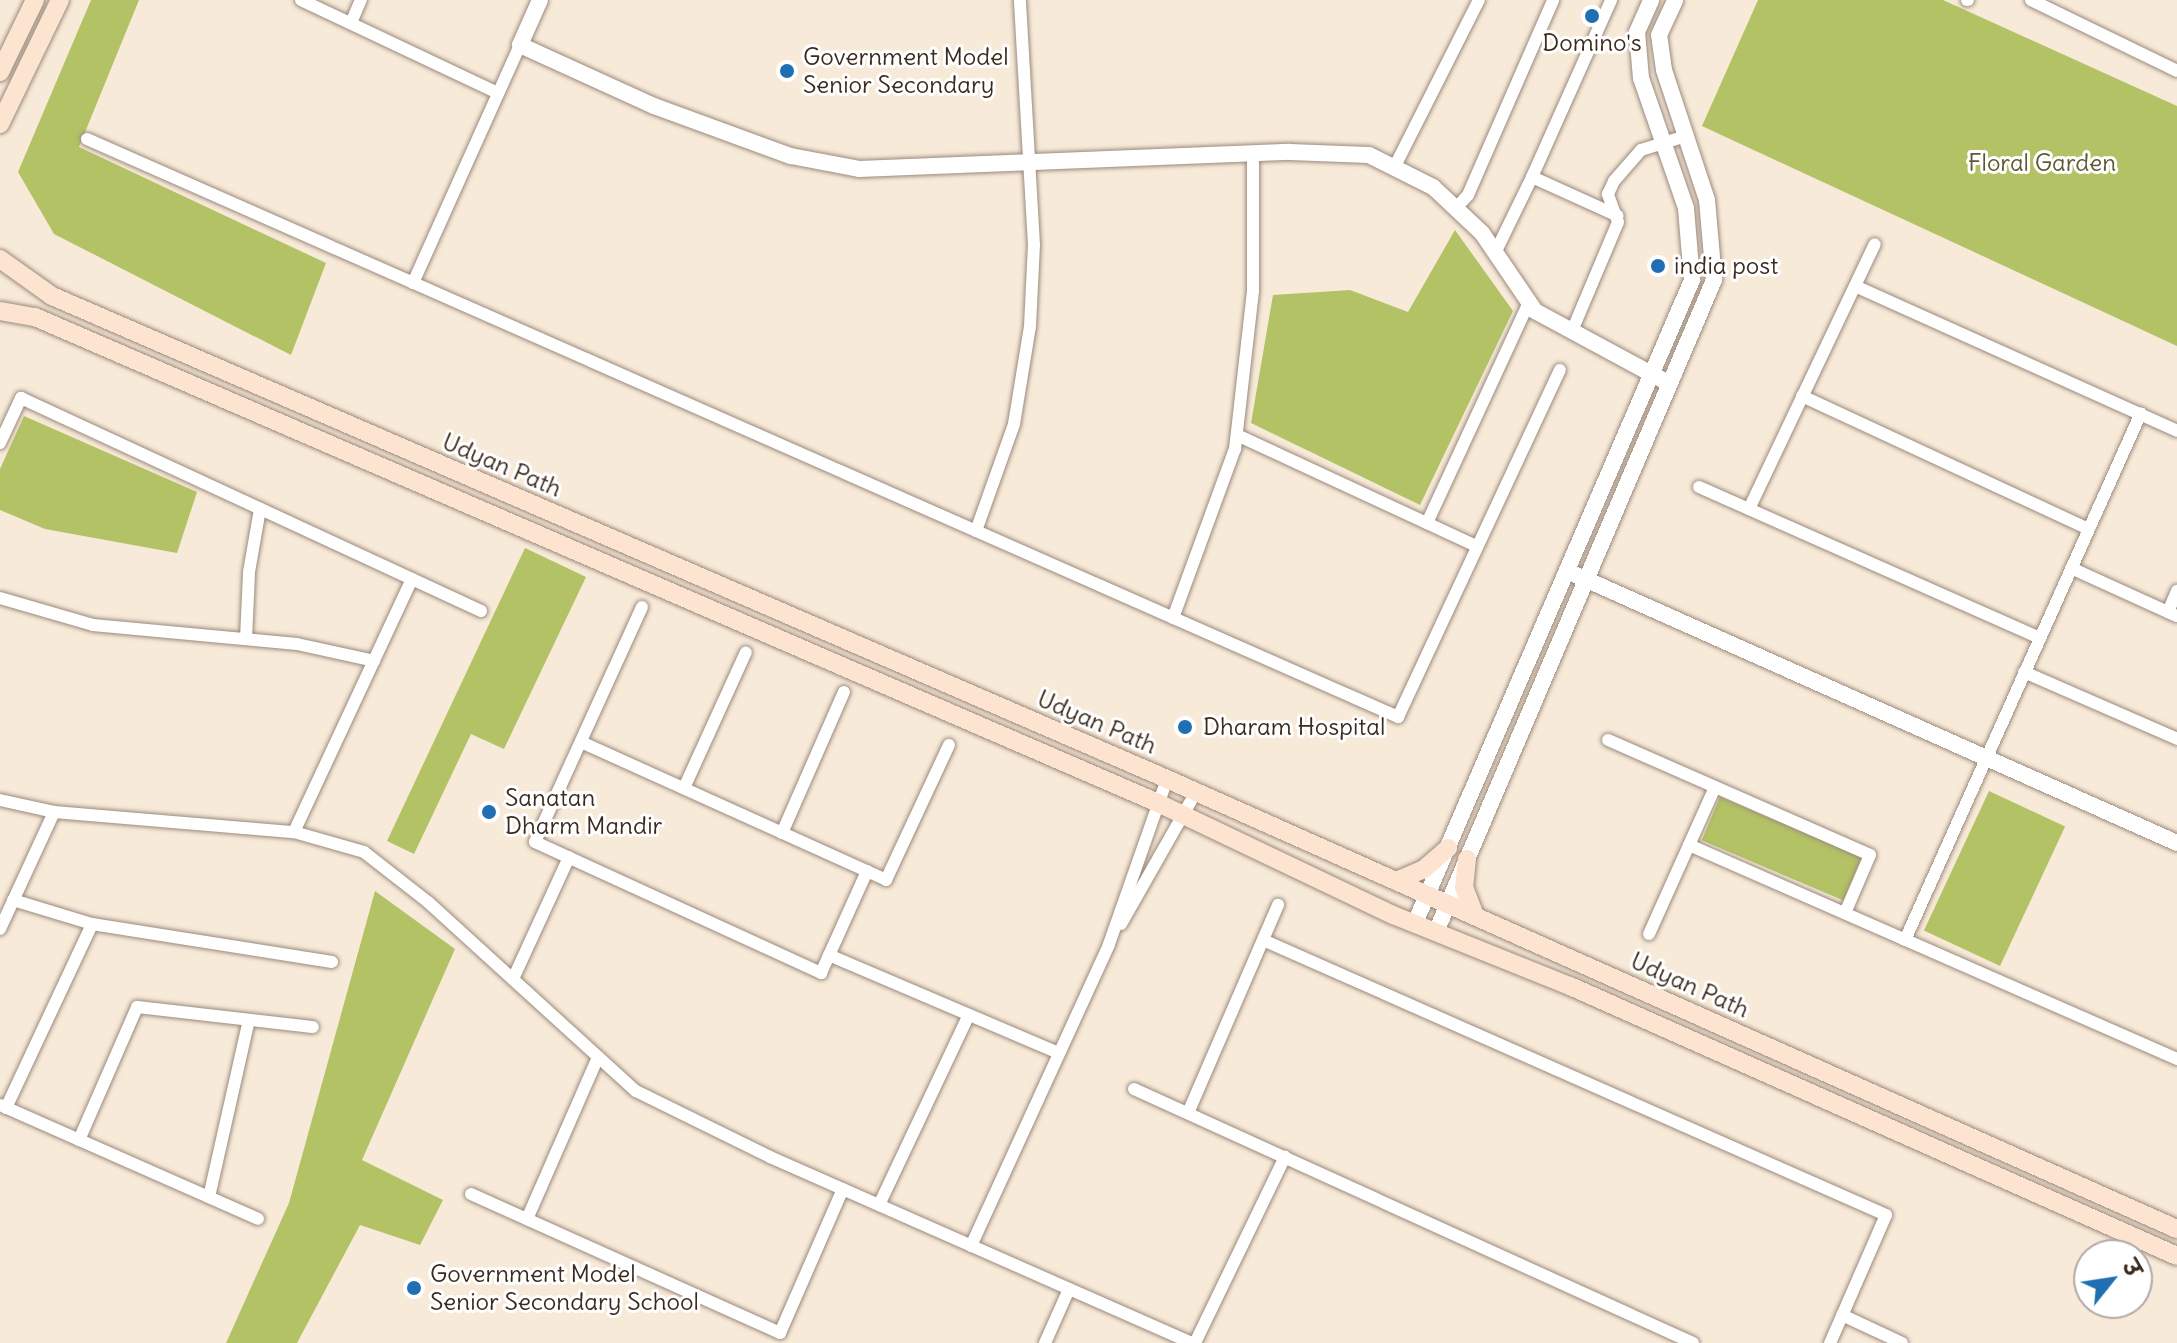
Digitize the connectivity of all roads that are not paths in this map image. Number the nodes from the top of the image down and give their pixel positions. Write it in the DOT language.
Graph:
graph roads {
  1 [pos="35,0"];
  2 [pos="60,0"];
  3 [pos="301,0"];
  4 [pos="361,0"];
  5 [pos="540,0"];
  6 [pos="1020,0"];
  7 [pos="1479,0"];
  8 [pos="1611,0"];
  9 [pos="1651,0"];
  10 [pos="1675,0"];
  11 [pos="1549,1"];
  12 [pos="2036,1"];
  13 [pos="351,23"];
  14 [pos="520,45"];
  15 [pos="2177,71"];
  16 [pos="0,72"];
  17 [pos="498,93"];
  18 [pos="0,124"];
  19 [pos="1686,136"];
  20 [pos="87,139"];
  21 [pos="1663,143"];
  22 [pos="1253,153"];
  23 [pos="1027,162"];
  24 [pos="1394,168"];
  25 [pos="1532,177"];
  26 [pos="1455,209"];
  27 [pos="1618,216"];
  28 [pos="1875,244"];
  29 [pos="1495,253"];
  30 [pos="0,259"];
  31 [pos="413,283"];
  32 [pos="1855,286"];
  33 [pos="1529,302"];
  34 [pos="0,311"];
  35 [pos="1572,331"];
  36 [pos="1560,370"];
  37 [pos="1651,374"];
  38 [pos="1670,384"];
  39 [pos="1802,396"];
  40 [pos="2141,413"];
  41 [pos="2177,431"];
  42 [pos="1237,435"];
  43 [pos="0,443"];
  44 [pos="1699,487"];
  45 [pos="260,509"];
  46 [pos="1749,509"];
  47 [pos="1427,523"];
  48 [pos="2088,529"];
  49 [pos="976,531"];
  50 [pos="1476,546"];
  51 [pos="2071,568"];
  52 [pos="1567,571"];
  53 [pos="412,579"];
  54 [pos="1586,579"];
  55 [pos="2177,591"];
  56 [pos="0,598"];
  57 [pos="642,607"];
  58 [pos="481,611"];
  59 [pos="2172,614"];
  60 [pos="1173,618"];
  61 [pos="2040,638"];
  62 [pos="246,639"];
  63 [pos="746,652"];
  64 [pos="374,661"];
  65 [pos="2024,672"];
  66 [pos="844,692"];
  67 [pos="2177,739"];
  68 [pos="1608,740"];
  69 [pos="581,742"];
  70 [pos="949,745"];
  71 [pos="1986,758"];
  72 [pos="1167,779"];
  73 [pos="1715,787"];
  74 [pos="684,788"];
  75 [pos="1196,792"];
  76 [pos="0,800"];
  77 [pos="1156,802"];
  78 [pos="54,812"];
  79 [pos="1186,815"];
  80 [pos="294,832"];
  81 [pos="782,833"];
  82 [pos="2177,843"];
  83 [pos="1689,845"];
  84 [pos="1448,848"];
  85 [pos="569,857"];
  86 [pos="1467,859"];
  87 [pos="867,871"];
  88 [pos="1396,881"];
  89 [pos="1427,895"];
  90 [pos="13,900"];
  91 [pos="1447,904"];
  92 [pos="1278,905"];
  93 [pos="1845,913"];
  94 [pos="1475,916"];
  95 [pos="1415,923"];
  96 [pos="92,924"];
  97 [pos="0,929"];
  98 [pos="1436,932"];
  99 [pos="1649,934"];
  100 [pos="1263,940"];
  101 [pos="1905,940"];
  102 [pos="1109,944"];
  103 [pos="829,955"];
  104 [pos="332,962"];
  105 [pos="513,979"];
  106 [pos="969,1015"];
  107 [pos="249,1020"];
  108 [pos="313,1027"];
  109 [pos="1059,1053"];
  110 [pos="598,1057"];
  111 [pos="2177,1059"];
  112 [pos="1134,1089"];
  113 [pos="3,1107"];
  114 [pos="1188,1113"];
  115 [pos="79,1140"];
  116 [pos="1285,1157"];
  117 [pos="843,1189"];
  118 [pos="471,1194"];
  119 [pos="209,1197"];
  120 [pos="879,1205"];
  121 [pos="258,1219"];
  122 [pos="527,1219"];
  123 [pos="2177,1229"];
  124 [pos="971,1246"];
  125 [pos="2177,1256"];
  126 [pos="1069,1289"];
  127 [pos="1842,1315"];
  128 [pos="1045,1343"];
  129 [pos="1194,1343"];
  130 [pos="1693,1343"];
  131 [pos="1830,1343"];
  132 [pos="1902,1343"];
  1 -- 16 [label="main road"];
  2 -- 18 [label="main road"];
  3 -- 13 [label="street"];
  4 -- 13 [label="street"];
  5 -- 14 [label="street"];
  6 -- 23 [label="street"];
  7 -- 24 [label="street"];
  8 -- 25 [label="street"];
  9 -- 21 [label="street"];
  10 -- 19 [label="street"];
  11 -- 26 [label="street"];
  12 -- 15 [label="street"];
  13 -- 17 [label="street"];
  14 -- 17 [label="street"];
  14 -- 23 [label="street"];
  17 -- 31 [label="street"];
  19 -- 21 [label="street"];
  19 -- 38 [label="street"];
  20 -- 31 [label="street"];
  21 -- 27 [label="street"];
  21 -- 37 [label="street"];
  22 -- 23 [label="street"];
  22 -- 24 [label="street"];
  22 -- 42 [label="street"];
  23 -- 49 [label="street"];
  24 -- 26 [label="street"];
  25 -- 27 [label="street"];
  25 -- 29 [label="street"];
  26 -- 29 [label="street"];
  27 -- 35 [label="street"];
  28 -- 32 [label="street"];
  29 -- 33 [label="street"];
  30 -- 72 [label="main road, Udyan Path"];
  31 -- 49 [label="street"];
  32 -- 39 [label="street"];
  32 -- 40 [label="street"];
  33 -- 35 [label="street"];
  33 -- 47 [label="street"];
  34 -- 77 [label="main road, Udyan Path"];
  35 -- 37 [label="street"];
  36 -- 50 [label="street"];
  37 -- 38 [label="street"];
  37 -- 52 [label="street"];
  38 -- 54 [label="street"];
  39 -- 46 [label="street"];
  39 -- 48 [label="street"];
  40 -- 41 [label="street"];
  40 -- 48 [label="street"];
  42 -- 47 [label="street"];
  42 -- 60 [label="street"];
  43 -- 45 [label="street"];
  44 -- 46 [label="street"];
  45 -- 53 [label="street"];
  45 -- 62 [label="street"];
  46 -- 61 [label="street"];
  47 -- 50 [label="street"];
  48 -- 51 [label="street"];
  49 -- 60 [label="street"];
  50 -- 60 [label="street"];
  51 -- 59 [label="street"];
  51 -- 61 [label="street"];
  52 -- 54 [label="street"];
  52 -- 84 [label="street"];
  53 -- 58 [label="street"];
  53 -- 64 [label="street"];
  54 -- 71 [label="street"];
  54 -- 86 [label="street"];
  55 -- 59 [label="street"];
  56 -- 62 [label="street"];
  57 -- 69 [label="street"];
  61 -- 65 [label="street"];
  62 -- 64 [label="street"];
  63 -- 74 [label="street"];
  64 -- 80 [label="street"];
  65 -- 67 [label="street"];
  65 -- 71 [label="street"];
  66 -- 81 [label="street"];
  68 -- 73 [label="street"];
  69 -- 74 [label="street"];
  69 -- 85 [label="street"];
  70 -- 87 [label="street"];
  71 -- 82 [label="street"];
  71 -- 101 [label="street"];
  72 -- 75 [label="main road, Udyan Path"];
  72 -- 77 [label="street"];
  73 -- 83 [label="street"];
  73 -- 93 [label="street"];
  74 -- 81 [label="street"];
  75 -- 79 [label="street"];
  75 -- 88 [label="main road, Udyan Path"];
  76 -- 78 [label="street"];
  77 -- 79 [label="main road, Udyan Path"];
  77 -- 102 [label="street"];
  78 -- 80 [label="street"];
  78 -- 90 [label="street"];
  79 -- 95 [label="main road, Udyan Path"];
  79 -- 102 [label="street"];
  80 -- 105 [label="street"];
  81 -- 87 [label="street"];
  83 -- 93 [label="street"];
  83 -- 99 [label="street"];
  84 -- 88 [label="main road"];
  84 -- 89 [label="street"];
  85 -- 103 [label="street"];
  85 -- 105 [label="street"];
  86 -- 91 [label="street"];
  86 -- 94 [label="main road"];
  87 -- 103 [label="street"];
  88 -- 89 [label="main road, Udyan Path"];
  89 -- 91 [label="main road, Udyan Path"];
  89 -- 95 [label="street"];
  90 -- 96 [label="street"];
  90 -- 97 [label="street"];
  91 -- 94 [label="main road, Udyan Path"];
  91 -- 98 [label="street"];
  92 -- 100 [label="street"];
  93 -- 101 [label="street"];
  94 -- 123 [label="main road, Udyan Path"];
  95 -- 98 [label="main road, Udyan Path"];
  96 -- 104 [label="street"];
  96 -- 113 [label="street"];
  98 -- 125 [label="main road, Udyan Path"];
  100 -- 114 [label="street"];
  100 -- 127 [label="street"];
  101 -- 111 [label="street"];
  102 -- 109 [label="street"];
  103 -- 106 [label="street"];
  105 -- 110 [label="street"];
  106 -- 109 [label="street"];
  106 -- 120 [label="street"];
  107 -- 108 [label="street"];
  107 -- 115 [label="street"];
  107 -- 119 [label="street"];
  109 -- 124 [label="street"];
  110 -- 117 [label="street"];
  110 -- 122 [label="street"];
  112 -- 114 [label="street"];
  113 -- 115 [label="street"];
  114 -- 116 [label="street"];
  115 -- 119 [label="street"];
  116 -- 129 [label="street"];
  116 -- 130 [label="street"];
  117 -- 120 [label="street"];
  117 -- 122 [label="street"];
  118 -- 122 [label="street"];
  119 -- 121 [label="street"];
  120 -- 124 [label="street"];
  124 -- 126 [label="street"];
  126 -- 128 [label="street"];
  126 -- 129 [label="street"];
  127 -- 131 [label="street"];
  127 -- 132 [label="street"];
}
